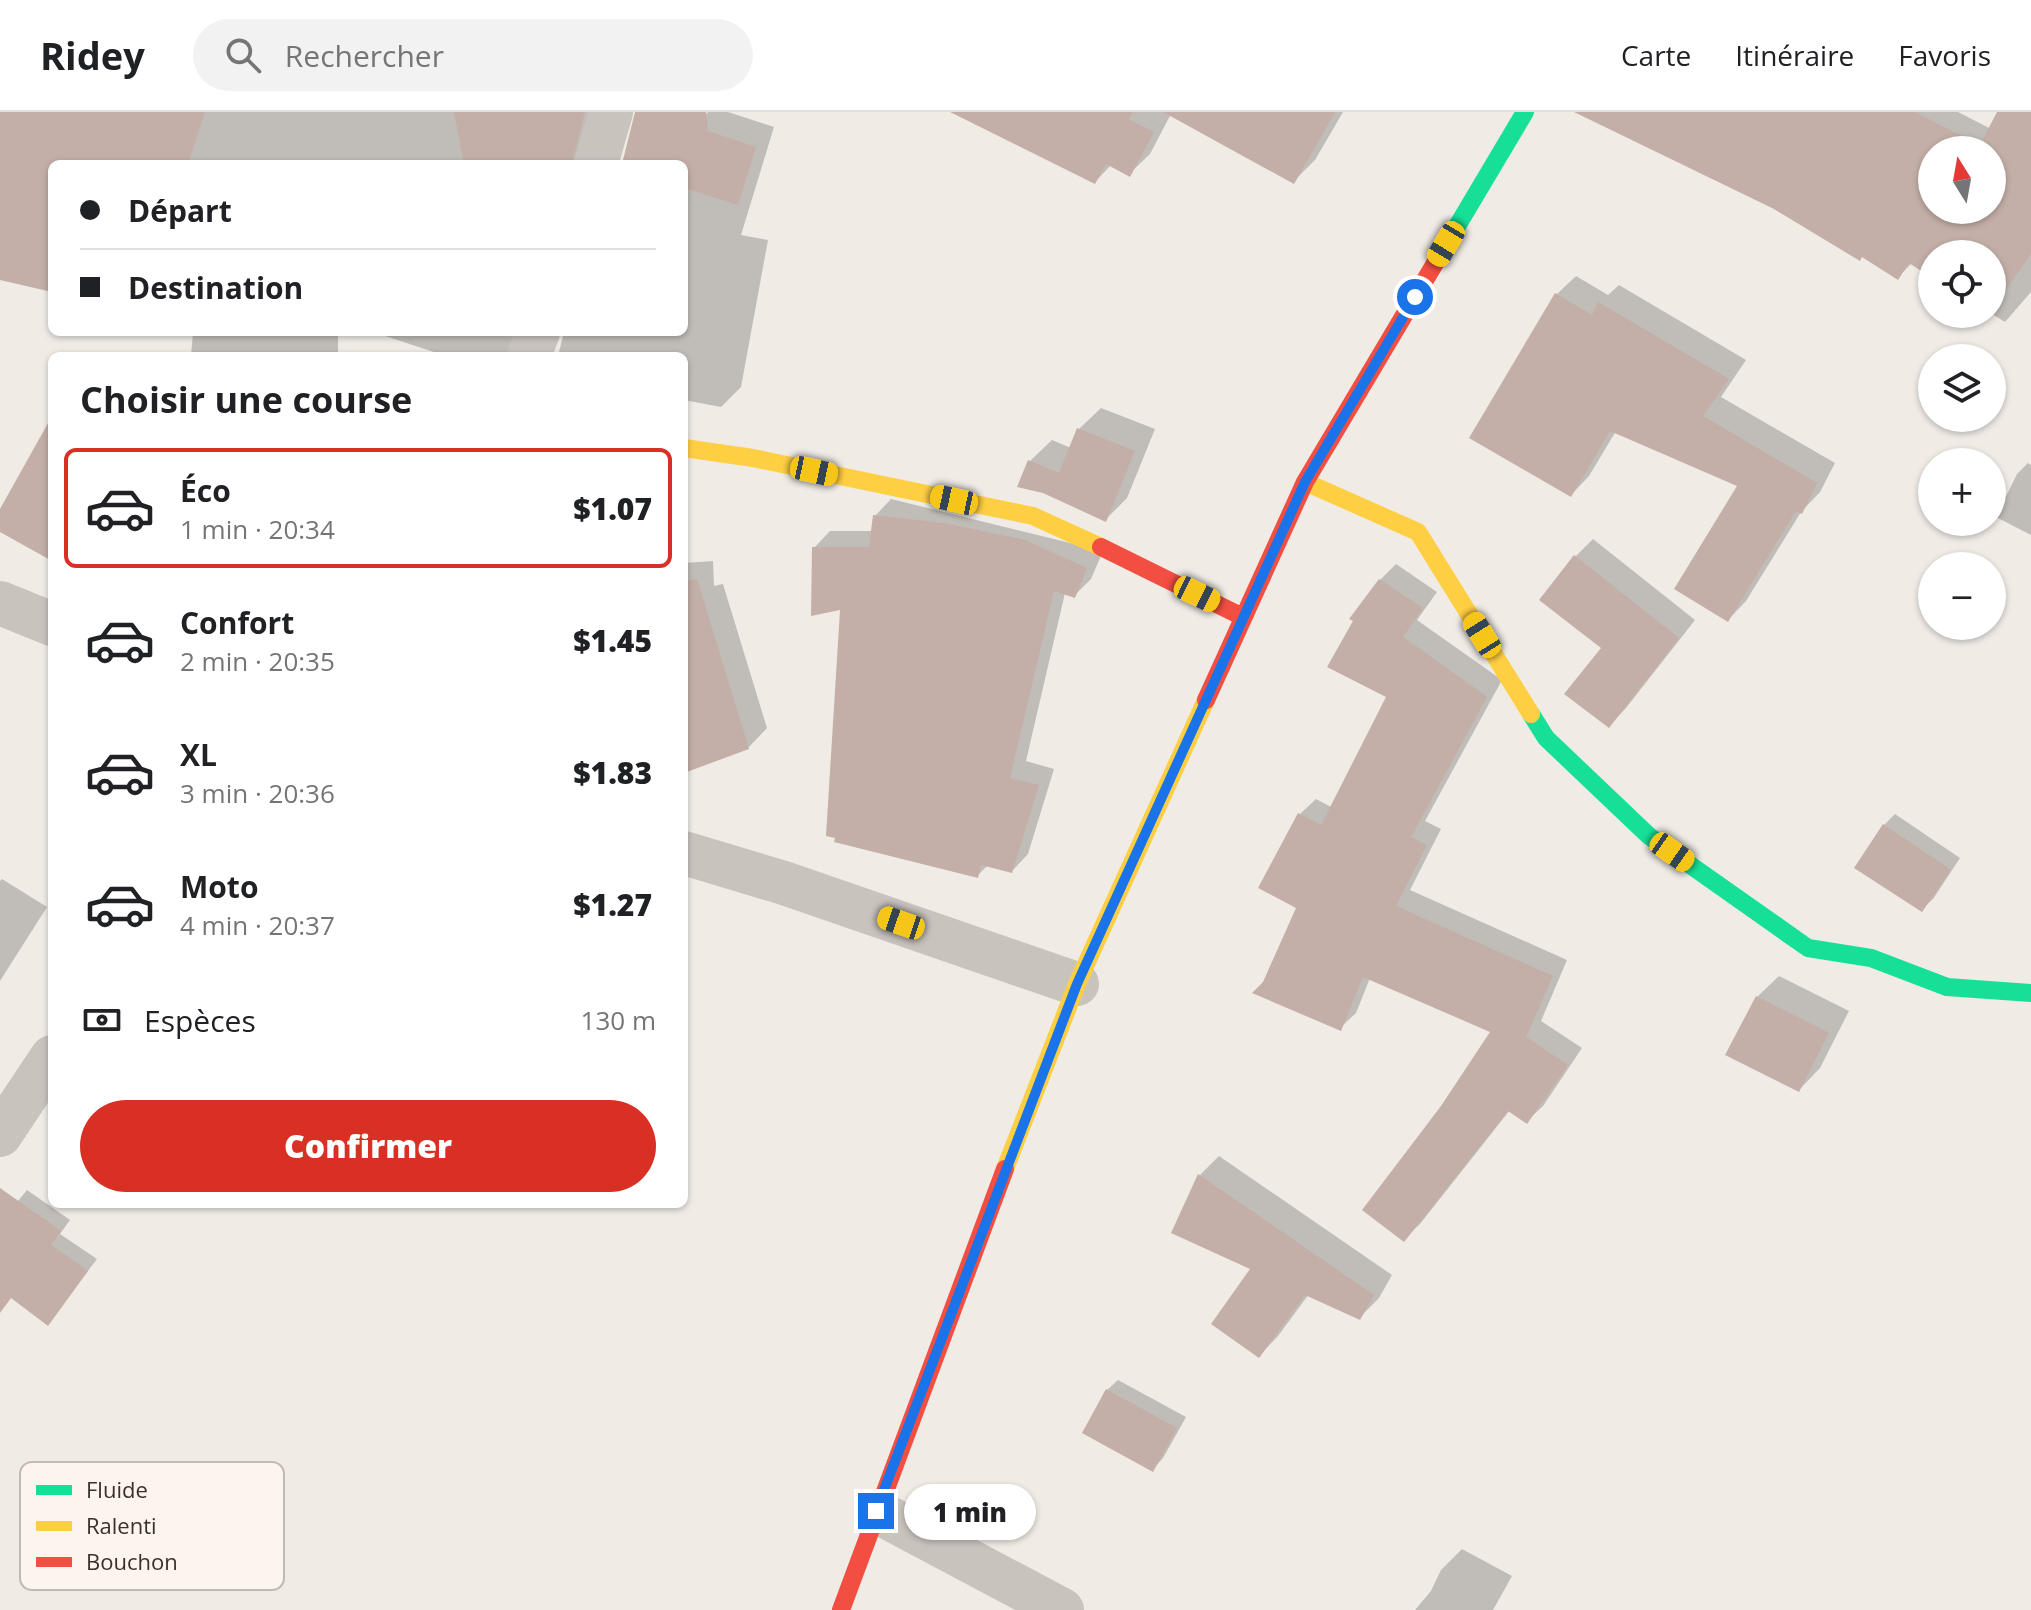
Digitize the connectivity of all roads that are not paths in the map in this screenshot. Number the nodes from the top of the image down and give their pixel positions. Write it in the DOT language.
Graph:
graph roads {
  1 [pos="611,112"];
  2 [pos="1525,112"];
  3 [pos="597,160"];
  4 [pos="688,449"];
  5 [pos="1305,482"];
  6 [pos="0,603"];
  7 [pos="1243,617"];
  8 [pos="48,622"];
  9 [pos="688,854"];
  10 [pos="1077,984"];
  11 [pos="2031,993"];
  12 [pos="48,1063"];
  13 [pos="0,1135"];
  14 [pos="876,1511"];
  15 [pos="841,1610"];
  16 [pos="1062,1610"];
  1 -- 3 [label="street"];
  2 -- 5 [label="main road"];
  4 -- 7 [label="main road"];
  5 -- 7 [label="main road"];
  5 -- 11 [label="main road"];
  6 -- 8 [label="street"];
  7 -- 10 [label="main road"];
  9 -- 10 [label="street"];
  10 -- 14 [label="main road"];
  12 -- 13 [label="street"];
  14 -- 15 [label="main road"];
  14 -- 16 [label="street"];
}
